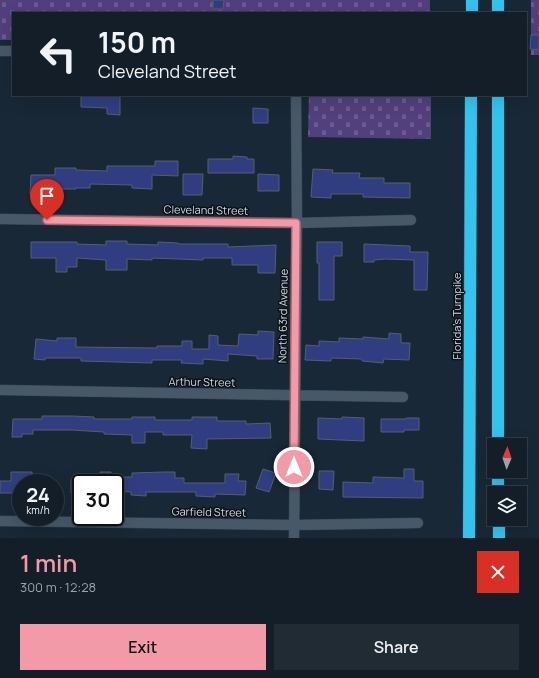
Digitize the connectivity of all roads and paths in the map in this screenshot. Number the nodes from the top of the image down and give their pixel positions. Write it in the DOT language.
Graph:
graph roads {
  1 [pos="472,0"];
  2 [pos="498,0"];
  3 [pos="472,12"];
  4 [pos="498,12"];
  5 [pos="0,51"];
  6 [pos="12,51"];
  7 [pos="296,96"];
  8 [pos="471,96"];
  9 [pos="498,96"];
  10 [pos="0,219"];
  11 [pos="411,220"];
  12 [pos="296,223"];
  13 [pos="0,390"];
  14 [pos="294,396"];
  15 [pos="403,397"];
  16 [pos="498,438"];
  17 [pos="0,521"];
  18 [pos="418,524"];
  19 [pos="294,525"];
  20 [pos="499,526"];
  21 [pos="294,538"];
  22 [pos="469,538"];
  23 [pos="499,538"];
  1 -- 3 [label="highway"];
  2 -- 4 [label="highway"];
  5 -- 6 [label="street"];
  7 -- 12 [label="street, North 63rd Avenue"];
  8 -- 22 [label="highway, Florida's Turnpike"];
  9 -- 16 [label="highway"];
  10 -- 12 [label="street, Cleveland Street"];
  11 -- 12 [label="street, Cleveland Street"];
  12 -- 14 [label="street, North 63rd Avenue"];
  13 -- 14 [label="street, Arthur Street"];
  14 -- 15 [label="street, Arthur Street"];
  14 -- 19 [label="street, North 63rd Avenue"];
  17 -- 19 [label="street, Garfield Street"];
  18 -- 19 [label="street, Garfield Street"];
  19 -- 21 [label="street, North 63rd Avenue"];
  20 -- 23 [label="highway"];
}
